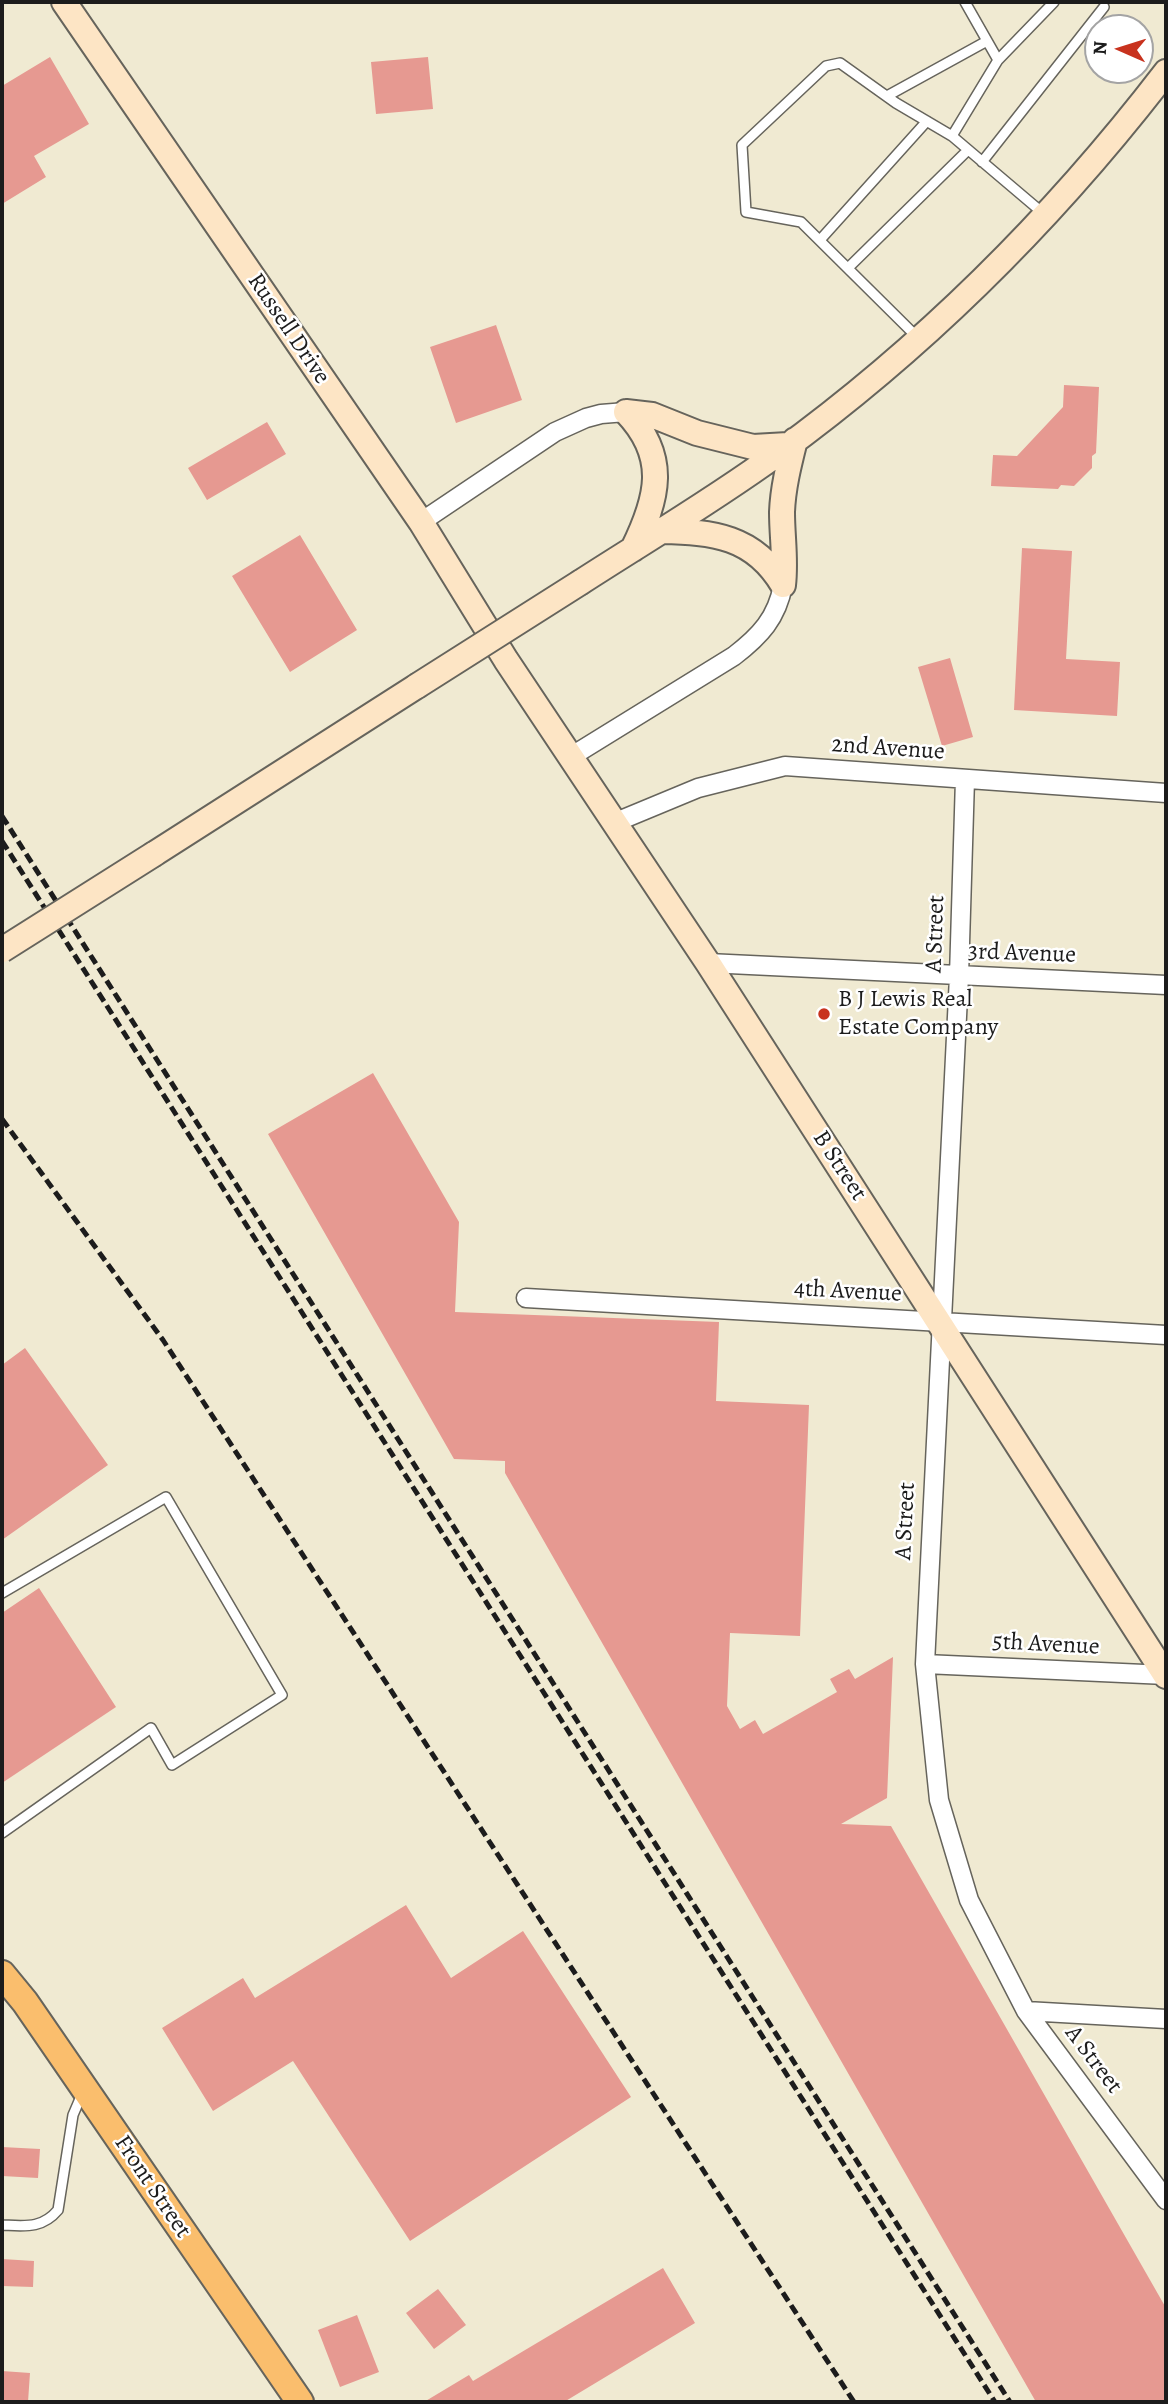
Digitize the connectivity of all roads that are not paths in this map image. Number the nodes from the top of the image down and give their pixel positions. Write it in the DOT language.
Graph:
graph roads {
  1 [pos="64,2"];
  2 [pos="965,2"];
  3 [pos="1054,2"];
  4 [pos="1104,7"];
  5 [pos="987,41"];
  6 [pos="998,60"];
  7 [pos="1166,72"];
  8 [pos="887,96"];
  9 [pos="927,121"];
  10 [pos="951,136"];
  11 [pos="968,150"];
  12 [pos="982,162"];
  13 [pos="1046,216"];
  14 [pos="820,240"];
  15 [pos="848,268"];
  16 [pos="920,340"];
  17 [pos="626,412"];
  18 [pos="793,442"];
  19 [pos="421,522"];
  20 [pos="661,531"];
  21 [pos="633,549"];
  22 [pos="783,585"];
  23 [pos="506,660"];
  24 [pos="572,756"];
  25 [pos="965,779"];
  26 [pos="1166,793"];
  27 [pos="616,822"];
  28 [pos="2,950"];
  29 [pos="708,963"];
  30 [pos="959,976"];
  31 [pos="1166,985"];
  32 [pos="527,1298"];
  33 [pos="940,1321"];
  34 [pos="1166,1335"];
  35 [pos="2,1592"];
  36 [pos="925,1664"];
  37 [pos="1166,1675"];
  38 [pos="2,1833"];
  39 [pos="2,1974"];
  40 [pos="1026,2011"];
  41 [pos="1166,2019"];
  42 [pos="85,2089"];
  43 [pos="1164,2192"];
  44 [pos="2,2225"];
  45 [pos="300,2402"];
  1 -- 19 [label="main road, Russell Drive"];
  2 -- 5 [label="lane"];
  3 -- 6 [label="lane"];
  4 -- 12 [label="lane"];
  5 -- 6 [label="lane"];
  5 -- 8 [label="lane"];
  6 -- 10 [label="lane"];
  7 -- 13 [label="main road"];
  8 -- 9 [label="lane"];
  8 -- 14 [label="lane"];
  9 -- 10 [label="lane"];
  9 -- 14 [label="lane"];
  10 -- 11 [label="lane"];
  11 -- 12 [label="lane"];
  11 -- 15 [label="lane"];
  12 -- 13 [label="lane"];
  13 -- 16 [label="main road"];
  14 -- 15 [label="lane"];
  15 -- 16 [label="lane"];
  16 -- 18 [label="main road"];
  17 -- 18 [label="main road"];
  17 -- 19 [label="street"];
  17 -- 21 [label="main road"];
  18 -- 20 [label="main road"];
  18 -- 22 [label="main road"];
  19 -- 23 [label="main road, Russell Drive"];
  20 -- 21 [label="main road"];
  20 -- 22 [label="main road"];
  21 -- 28 [label="main road, bridge"];
  22 -- 24 [label="street"];
  23 -- 24 [label="main road, B Street"];
  24 -- 27 [label="main road, B Street"];
  25 -- 26 [label="street, 2nd Avenue"];
  25 -- 27 [label="street, 2nd Avenue"];
  25 -- 30 [label="street, A Street"];
  27 -- 29 [label="main road, B Street"];
  29 -- 30 [label="street, 3rd Avenue"];
  29 -- 33 [label="main road, B Street"];
  30 -- 31 [label="street, 3rd Avenue"];
  30 -- 33 [label="street, A Street"];
  32 -- 33 [label="street, 4th Avenue"];
  33 -- 34 [label="street, 4th Avenue"];
  33 -- 36 [label="street, A Street"];
  33 -- 37 [label="main road, B Street"];
  35 -- 38 [label="lane"];
  36 -- 37 [label="street, 5th Avenue"];
  36 -- 40 [label="street, A Street"];
  39 -- 42 [label="main road, Front Street"];
  40 -- 41 [label="street"];
  40 -- 43 [label="street, A Street"];
  42 -- 44 [label="lane"];
  42 -- 45 [label="main road, Front Street"];
}
